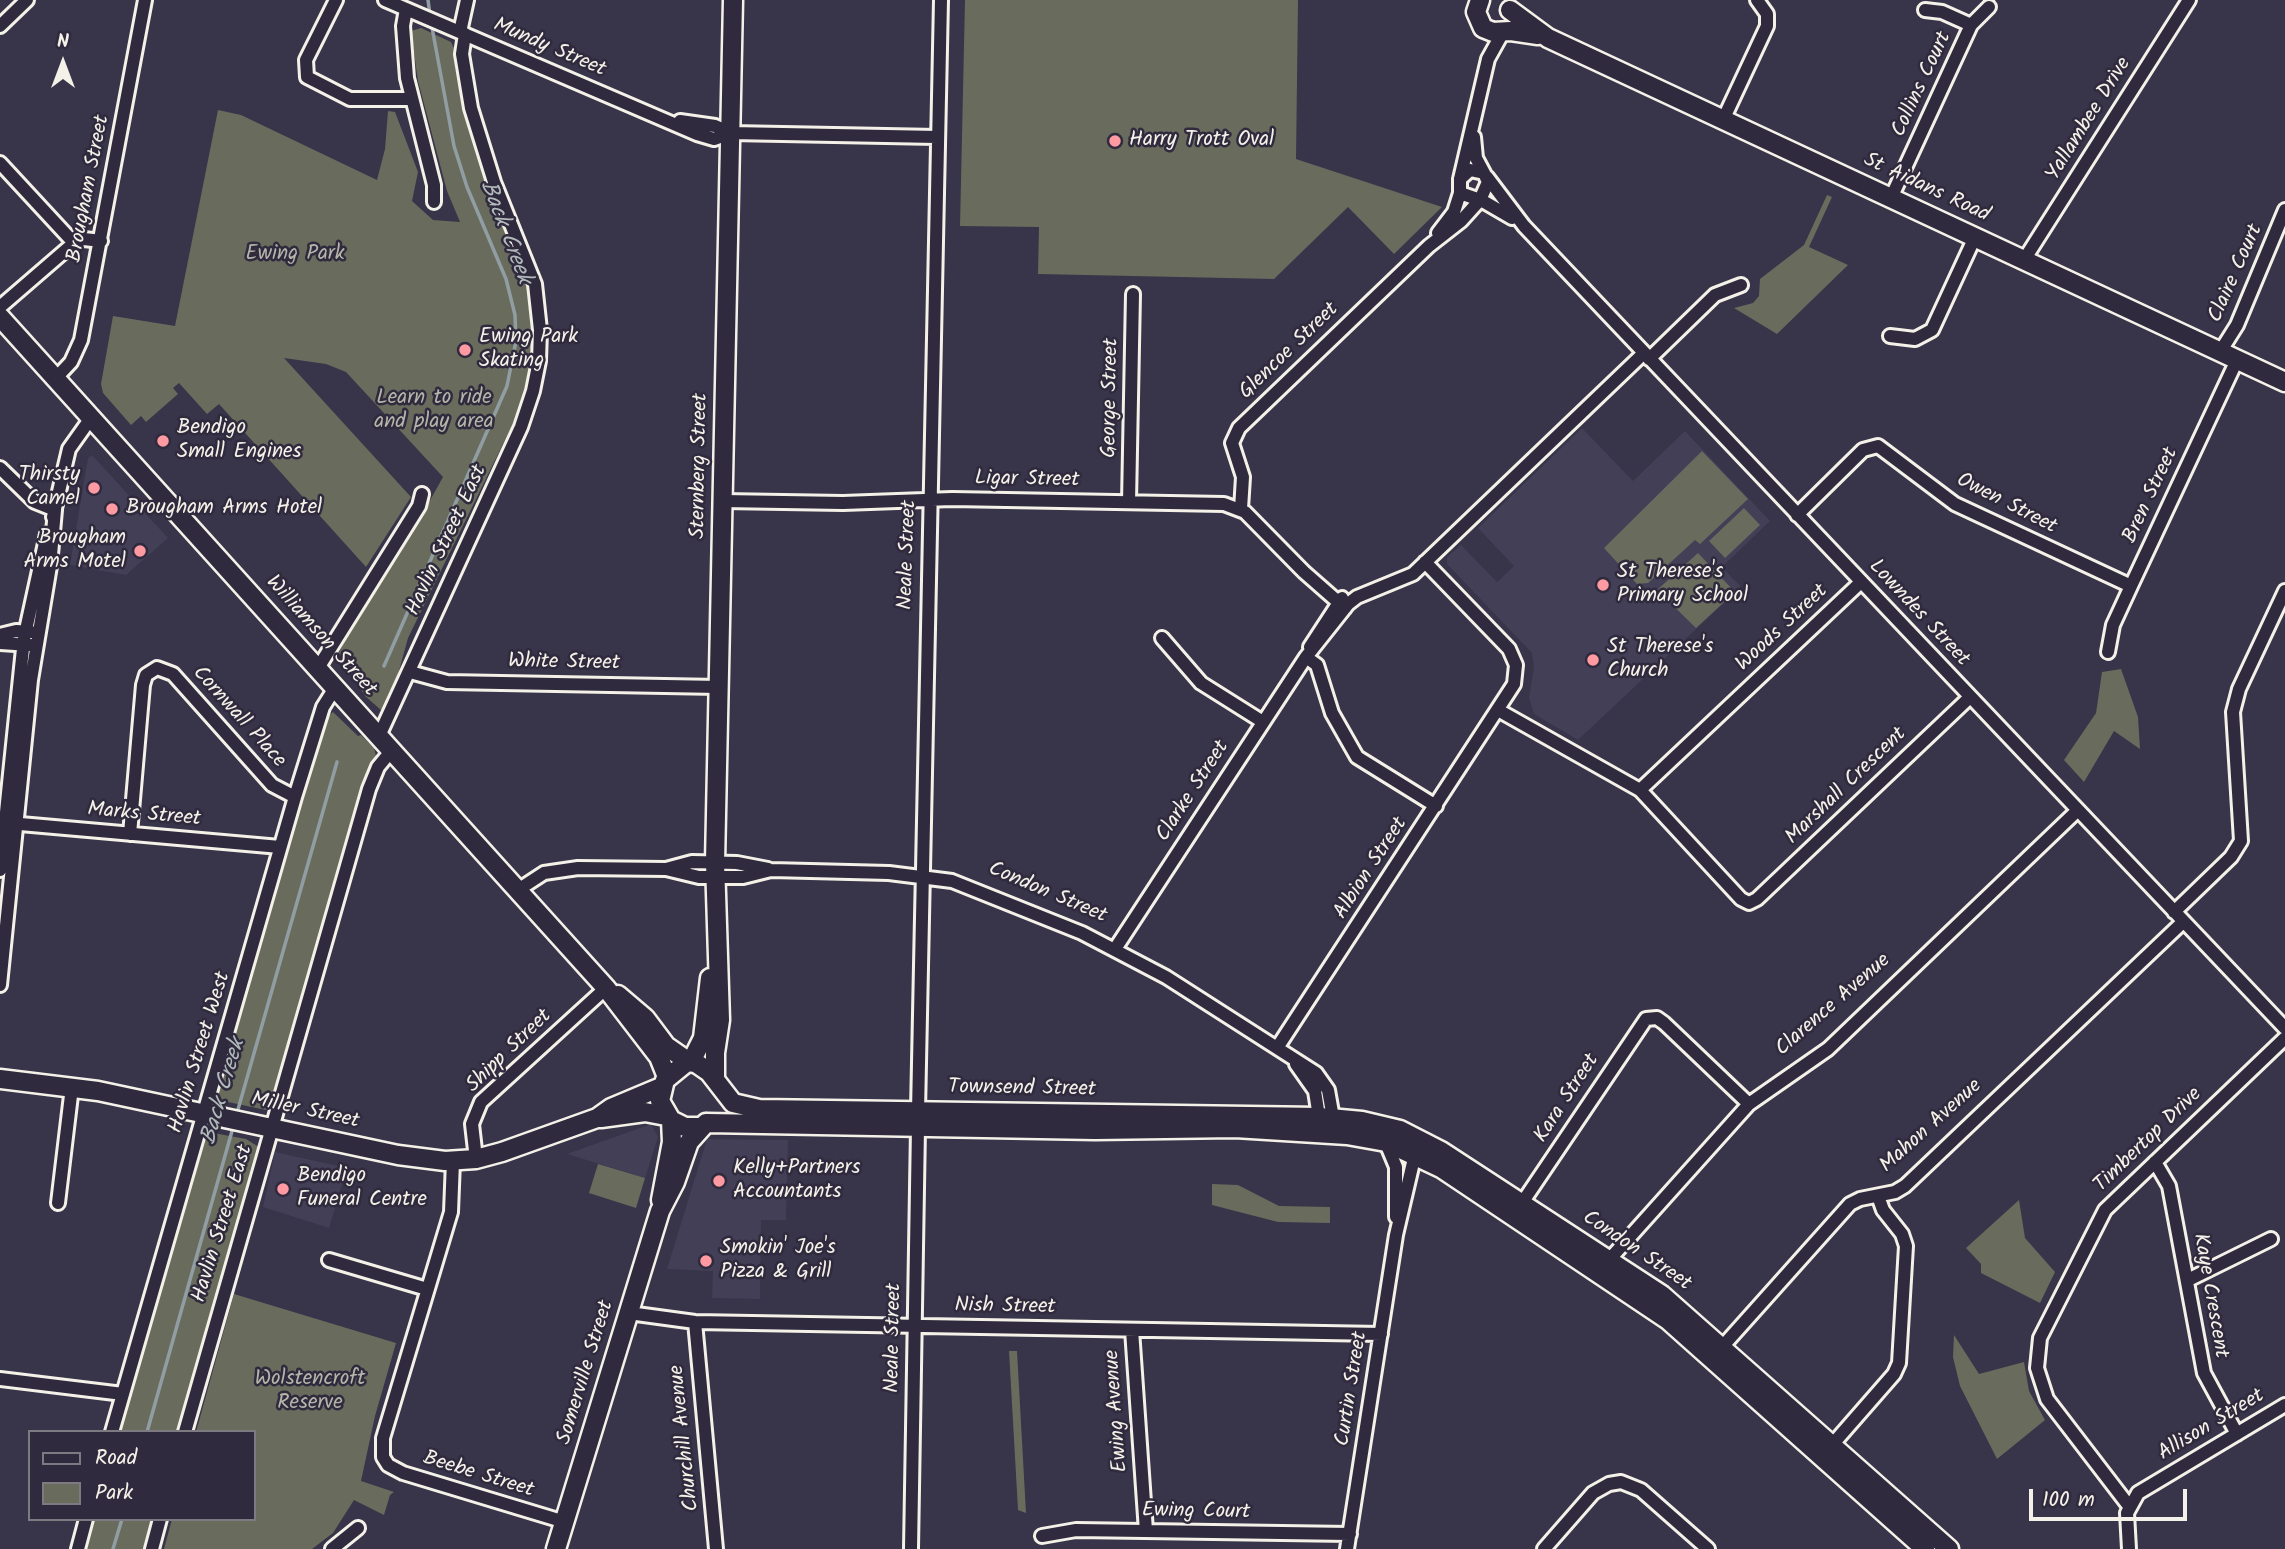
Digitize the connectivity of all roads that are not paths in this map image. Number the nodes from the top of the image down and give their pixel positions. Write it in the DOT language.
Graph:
graph roads {
  1 [pos="27,0"];
  2 [pos="145,0"];
  3 [pos="336,0"];
  4 [pos="467,0"];
  5 [pos="733,0"];
  6 [pos="941,0"];
  7 [pos="1460,0"];
  8 [pos="1757,0"];
  9 [pos="2189,0"];
  10 [pos="1506,3"];
  11 [pos="400,6"];
  12 [pos="1989,7"];
  13 [pos="1925,10"];
  14 [pos="1480,15"];
  15 [pos="1971,25"];
  16 [pos="0,26"];
  17 [pos="1504,31"];
  18 [pos="462,33"];
  19 [pos="1548,38"];
  20 [pos="1488,59"];
  21 [pos="411,99"];
  22 [pos="1723,120"];
  23 [pos="1473,130"];
  24 [pos="731,133"];
  25 [pos="937,137"];
  26 [pos="0,163"];
  27 [pos="1485,175"];
  28 [pos="1460,179"];
  29 [pos="1460,193"];
  30 [pos="1891,198"];
  31 [pos="1481,200"];
  32 [pos="434,202"];
  33 [pos="2285,210"];
  34 [pos="1524,226"];
  35 [pos="1975,237"];
  36 [pos="101,241"];
  37 [pos="74,243"];
  38 [pos="1430,245"];
  39 [pos="2024,260"];
  40 [pos="1741,285"];
  41 [pos="1133,294"];
  42 [pos="0,307"];
  43 [pos="0,317"];
  44 [pos="1890,335"];
  45 [pos="2220,352"];
  46 [pos="1647,356"];
  47 [pos="2237,360"];
  48 [pos="56,379"];
  49 [pos="2285,382"];
  50 [pos="91,418"];
  51 [pos="0,468"];
  52 [pos="422,494"];
  53 [pos="930,499"];
  54 [pos="723,502"];
  55 [pos="1129,502"];
  56 [pos="1241,509"];
  57 [pos="55,510"];
  58 [pos="1797,515"];
  59 [pos="1425,562"];
  60 [pos="1861,582"];
  61 [pos="2131,586"];
  62 [pos="2285,591"];
  63 [pos="1339,608"];
  64 [pos="0,635"];
  65 [pos="24,638"];
  66 [pos="1162,638"];
  67 [pos="38,640"];
  68 [pos="0,643"];
  69 [pos="2108,652"];
  70 [pos="1306,657"];
  71 [pos="318,668"];
  72 [pos="410,672"];
  73 [pos="719,687"];
  74 [pos="335,688"];
  75 [pos="1970,697"];
  76 [pos="1498,710"];
  77 [pos="1263,722"];
  78 [pos="379,736"];
  79 [pos="392,750"];
  80 [pos="1640,790"];
  81 [pos="295,797"];
  82 [pos="1436,806"];
  83 [pos="2078,810"];
  84 [pos="11,823"];
  85 [pos="130,834"];
  86 [pos="280,847"];
  87 [pos="0,870"];
  88 [pos="714,870"];
  89 [pos="921,875"];
  90 [pos="518,890"];
  91 [pos="2179,917"];
  92 [pos="715,933"];
  93 [pos="1115,949"];
  94 [pos="0,985"];
  95 [pos="606,988"];
  96 [pos="2285,1028"];
  97 [pos="2285,1038"];
  98 [pos="1278,1048"];
  99 [pos="690,1062"];
  100 [pos="0,1079"];
  101 [pos="664,1082"];
  102 [pos="717,1082"];
  103 [pos="72,1087"];
  104 [pos="1749,1104"];
  105 [pos="202,1113"];
  106 [pos="597,1118"];
  107 [pos="668,1118"];
  108 [pos="918,1119"];
  109 [pos="1326,1123"];
  110 [pos="704,1125"];
  111 [pos="272,1128"];
  112 [pos="1386,1142"];
  113 [pos="1415,1154"];
  114 [pos="476,1159"];
  115 [pos="453,1161"];
  116 [pos="2154,1162"];
  117 [pos="1878,1196"];
  118 [pos="58,1203"];
  119 [pos="1522,1203"];
  120 [pos="660,1211"];
  121 [pos="1396,1235"];
  122 [pos="2271,1239"];
  123 [pos="329,1259"];
  124 [pos="1605,1267"];
  125 [pos="2188,1280"];
  126 [pos="428,1289"];
  127 [pos="629,1313"];
  128 [pos="695,1322"];
  129 [pos="915,1326"];
  130 [pos="1132,1330"];
  131 [pos="1381,1334"];
  132 [pos="1718,1352"];
  133 [pos="0,1379"];
  134 [pos="123,1394"];
  135 [pos="2285,1405"];
  136 [pos="113,1430"];
  137 [pos="186,1430"];
  138 [pos="2237,1434"];
  139 [pos="1832,1445"];
  140 [pos="2129,1506"];
  141 [pos="85,1521"];
  142 [pos="159,1521"];
  143 [pos="565,1522"];
  144 [pos="358,1528"];
  145 [pos="1146,1531"];
  146 [pos="1350,1535"];
  147 [pos="1042,1536"];
  148 [pos="1916,1546"];
  149 [pos="78,1549"];
  150 [pos="152,1549"];
  151 [pos="332,1549"];
  152 [pos="556,1549"];
  153 [pos="716,1549"];
  154 [pos="911,1549"];
  155 [pos="1347,1549"];
  156 [pos="1544,1549"];
  157 [pos="1708,1549"];
  158 [pos="1949,1549"];
  159 [pos="2129,1549"];
  1 -- 16 [label="street"];
  2 -- 36 [label="street, Brougham Street"];
  3 -- 21 [label="street"];
  4 -- 18 [label="street, Havlin Street East"];
  5 -- 24 [label="street, Sternberg Street"];
  6 -- 25 [label="street, Neale Street"];
  7 -- 14 [label="street"];
  8 -- 22 [label="street"];
  9 -- 39 [label="street, Yallambee Drive"];
  10 -- 17 [label="street"];
  10 -- 19 [label="street, St Aidans Road"];
  11 -- 18 [label="street, Mundy Street"];
  11 -- 21 [label="street"];
  12 -- 15 [label="street, Collins Court"];
  13 -- 15 [label="street, Collins Court"];
  14 -- 17 [label="street, St Aidans Road"];
  14 -- 20 [label="street"];
  15 -- 30 [label="street, Collins Court"];
  17 -- 19 [label="street, St Aidans Road"];
  17 -- 20 [label="street"];
  18 -- 24 [label="street, Mundy Street"];
  18 -- 72 [label="street, Havlin Street East"];
  19 -- 22 [label="street, St Aidans Road"];
  20 -- 23 [label="street"];
  21 -- 32 [label="street"];
  22 -- 30 [label="street, St Aidans Road"];
  23 -- 27 [label="street"];
  23 -- 28 [label="street"];
  24 -- 25 [label="street, Mundy Street"];
  24 -- 54 [label="street, Sternberg Street"];
  25 -- 53 [label="street, Neale Street"];
  26 -- 37 [label="street"];
  27 -- 28 [label="street"];
  27 -- 31 [label="street"];
  27 -- 34 [label="street, Lowndes Street"];
  28 -- 29 [label="street"];
  29 -- 31 [label="street"];
  29 -- 38 [label="street, Glencoe Street"];
  30 -- 35 [label="street, St Aidans Road"];
  31 -- 34 [label="street, Lowndes Street"];
  31 -- 38 [label="street, Glencoe Street"];
  33 -- 45 [label="street, Claire Court"];
  34 -- 46 [label="street, Lowndes Street"];
  35 -- 39 [label="street, St Aidans Road"];
  35 -- 44 [label="street"];
  36 -- 37 [label="street"];
  36 -- 48 [label="street, Brougham Street"];
  37 -- 42 [label="street"];
  38 -- 56 [label="street, Glencoe Street"];
  39 -- 45 [label="street, St Aidans Road"];
  40 -- 46 [label="street, Clarke Street"];
  41 -- 55 [label="street, George Street"];
  43 -- 48 [label="street, Williamson Street"];
  45 -- 47 [label="street, St Aidans Road"];
  46 -- 58 [label="street, Lowndes Street"];
  46 -- 59 [label="street, Clarke Street"];
  47 -- 49 [label="street, St Aidans Road"];
  47 -- 61 [label="street, Bren Street"];
  48 -- 50 [label="street, Williamson Street"];
  50 -- 57 [label="street"];
  50 -- 71 [label="street, Williamson Street"];
  51 -- 57 [label="street"];
  52 -- 71 [label="street"];
  53 -- 54 [label="street, Ligar Street"];
  53 -- 55 [label="street, Ligar Street"];
  53 -- 89 [label="street, Neale Street"];
  54 -- 73 [label="street, Sternberg Street"];
  55 -- 56 [label="street, Ligar Street"];
  56 -- 63 [label="street"];
  57 -- 65 [label="street"];
  57 -- 67 [label="street"];
  58 -- 60 [label="street, Lowndes Street"];
  58 -- 61 [label="street, Owen Street"];
  59 -- 63 [label="street, Clarke Street"];
  59 -- 76 [label="street"];
  60 -- 75 [label="street, Lowndes Street"];
  60 -- 80 [label="street, Woods Street"];
  61 -- 69 [label="street, Bren Street"];
  62 -- 91 [label="street, Mahon Avenue"];
  63 -- 70 [label="street, Clarke Street"];
  64 -- 65 [label="street"];
  65 -- 67 [label="street"];
  65 -- 68 [label="street"];
  65 -- 84 [label="street"];
  66 -- 77 [label="street"];
  67 -- 84 [label="street"];
  70 -- 77 [label="street, Clarke Street"];
  70 -- 82 [label="street"];
  71 -- 74 [label="street, Williamson Street"];
  72 -- 73 [label="street, White Street"];
  72 -- 78 [label="street, Havlin Street East"];
  73 -- 88 [label="street, Sternberg Street"];
  74 -- 78 [label="street, Williamson Street"];
  74 -- 81 [label="street, Havlin Street West"];
  75 -- 80 [label="street, Marshall Crescent"];
  75 -- 83 [label="street, Lowndes Street"];
  76 -- 80 [label="street, Marshall Crescent"];
  76 -- 82 [label="street, Albion Street"];
  77 -- 93 [label="street, Clarke Street"];
  78 -- 79 [label="street, Williamson Street"];
  79 -- 90 [label="street, Williamson Street"];
  79 -- 111 [label="street, Havlin Street East"];
  81 -- 85 [label="street, Cornwall Place"];
  81 -- 86 [label="street, Havlin Street West"];
  82 -- 98 [label="street, Albion Street"];
  83 -- 91 [label="street, Lowndes Street"];
  83 -- 104 [label="street, Clarence Avenue"];
  84 -- 85 [label="street, Marks Street"];
  84 -- 87 [label="street"];
  84 -- 94 [label="street"];
  85 -- 86 [label="street, Marks Street"];
  86 -- 105 [label="street, Havlin Street West"];
  88 -- 89 [label="street, Condon Street"];
  88 -- 90 [label="street, Condon Street"];
  88 -- 92 [label="street, Sternberg Street"];
  89 -- 93 [label="street, Condon Street"];
  89 -- 108 [label="street, Neale Street"];
  90 -- 95 [label="street, Williamson Street"];
  91 -- 96 [label="street, Lowndes Street"];
  91 -- 117 [label="street, Mahon Avenue"];
  92 -- 99 [label="street, Sternberg Street"];
  92 -- 102 [label="street, Sternberg Street"];
  93 -- 98 [label="street, Condon Street"];
  95 -- 99 [label="street, Williamson Street"];
  95 -- 101 [label="street, Williamson Street"];
  95 -- 114 [label="street, Shipp Street"];
  97 -- 116 [label="street, Timbertop Drive"];
  98 -- 109 [label="street, Condon Street"];
  99 -- 101 [label="street"];
  99 -- 102 [label="street"];
  100 -- 103 [label="street, Miller Street"];
  101 -- 106 [label="street, Miller Street"];
  101 -- 107 [label="street"];
  102 -- 108 [label="street, Townsend Street"];
  102 -- 110 [label="street"];
  103 -- 105 [label="street, Miller Street"];
  103 -- 118 [label="street"];
  104 -- 119 [label="street, Kara Street"];
  104 -- 124 [label="street, Clarence Avenue"];
  105 -- 111 [label="street, Miller Street"];
  105 -- 134 [label="street, Havlin Street West"];
  106 -- 107 [label="street, Miller Street"];
  106 -- 114 [label="street, Miller Street"];
  107 -- 110 [label="street"];
  107 -- 120 [label="street, Somerville Street"];
  108 -- 109 [label="street, Townsend Street"];
  108 -- 110 [label="street, Townsend Street"];
  108 -- 129 [label="street, Neale Street"];
  109 -- 112 [label="street, Condon Street"];
  109 -- 113 [label="street"];
  109 -- 119 [label="street, Condon Street"];
  110 -- 120 [label="street, Somerville Street"];
  111 -- 115 [label="street, Miller Street"];
  111 -- 137 [label="street, Havlin Street East"];
  112 -- 113 [label="street, Condon Street"];
  112 -- 121 [label="street, Curtin Street"];
  113 -- 121 [label="street, Curtin Street"];
  113 -- 124 [label="street, Condon Street"];
  114 -- 115 [label="street, Miller Street"];
  115 -- 126 [label="street"];
  116 -- 125 [label="street, Kaye Crescent"];
  116 -- 140 [label="street, Timbertop Drive"];
  117 -- 132 [label="street, Mahon Avenue"];
  117 -- 139 [label="street"];
  119 -- 124 [label="street, Condon Street"];
  120 -- 127 [label="street, Somerville Street"];
  121 -- 131 [label="street, Curtin Street"];
  122 -- 125 [label="street"];
  123 -- 126 [label="street"];
  124 -- 132 [label="street, Condon Street"];
  125 -- 138 [label="street, Kaye Crescent"];
  126 -- 143 [label="street, Beebe Street"];
  127 -- 128 [label="street, Nish Street"];
  127 -- 143 [label="street, Somerville Street"];
  128 -- 129 [label="street, Nish Street"];
  128 -- 153 [label="street, Churchill Avenue"];
  129 -- 130 [label="street, Nish Street"];
  129 -- 154 [label="street, Neale Street"];
  130 -- 131 [label="street, Nish Street"];
  130 -- 145 [label="street, Ewing Avenue"];
  131 -- 146 [label="street, Curtin Street"];
  132 -- 139 [label="street, Condon Street"];
  132 -- 148 [label="street, Condon Street"];
  133 -- 134 [label="street"];
  134 -- 136 [label="street, Havlin Street West"];
  135 -- 138 [label="street, Allison Street"];
  138 -- 140 [label="street, Allison Street"];
  139 -- 158 [label="street, Condon Street"];
  140 -- 159 [label="street"];
  141 -- 149 [label="street"];
  142 -- 150 [label="street"];
  143 -- 152 [label="street, Somerville Street"];
  144 -- 151 [label="street"];
  145 -- 146 [label="street, Ewing Court"];
  145 -- 147 [label="street, Ewing Court"];
  146 -- 155 [label="street, Curtin Street"];
  156 -- 157 [label="street"];
}
